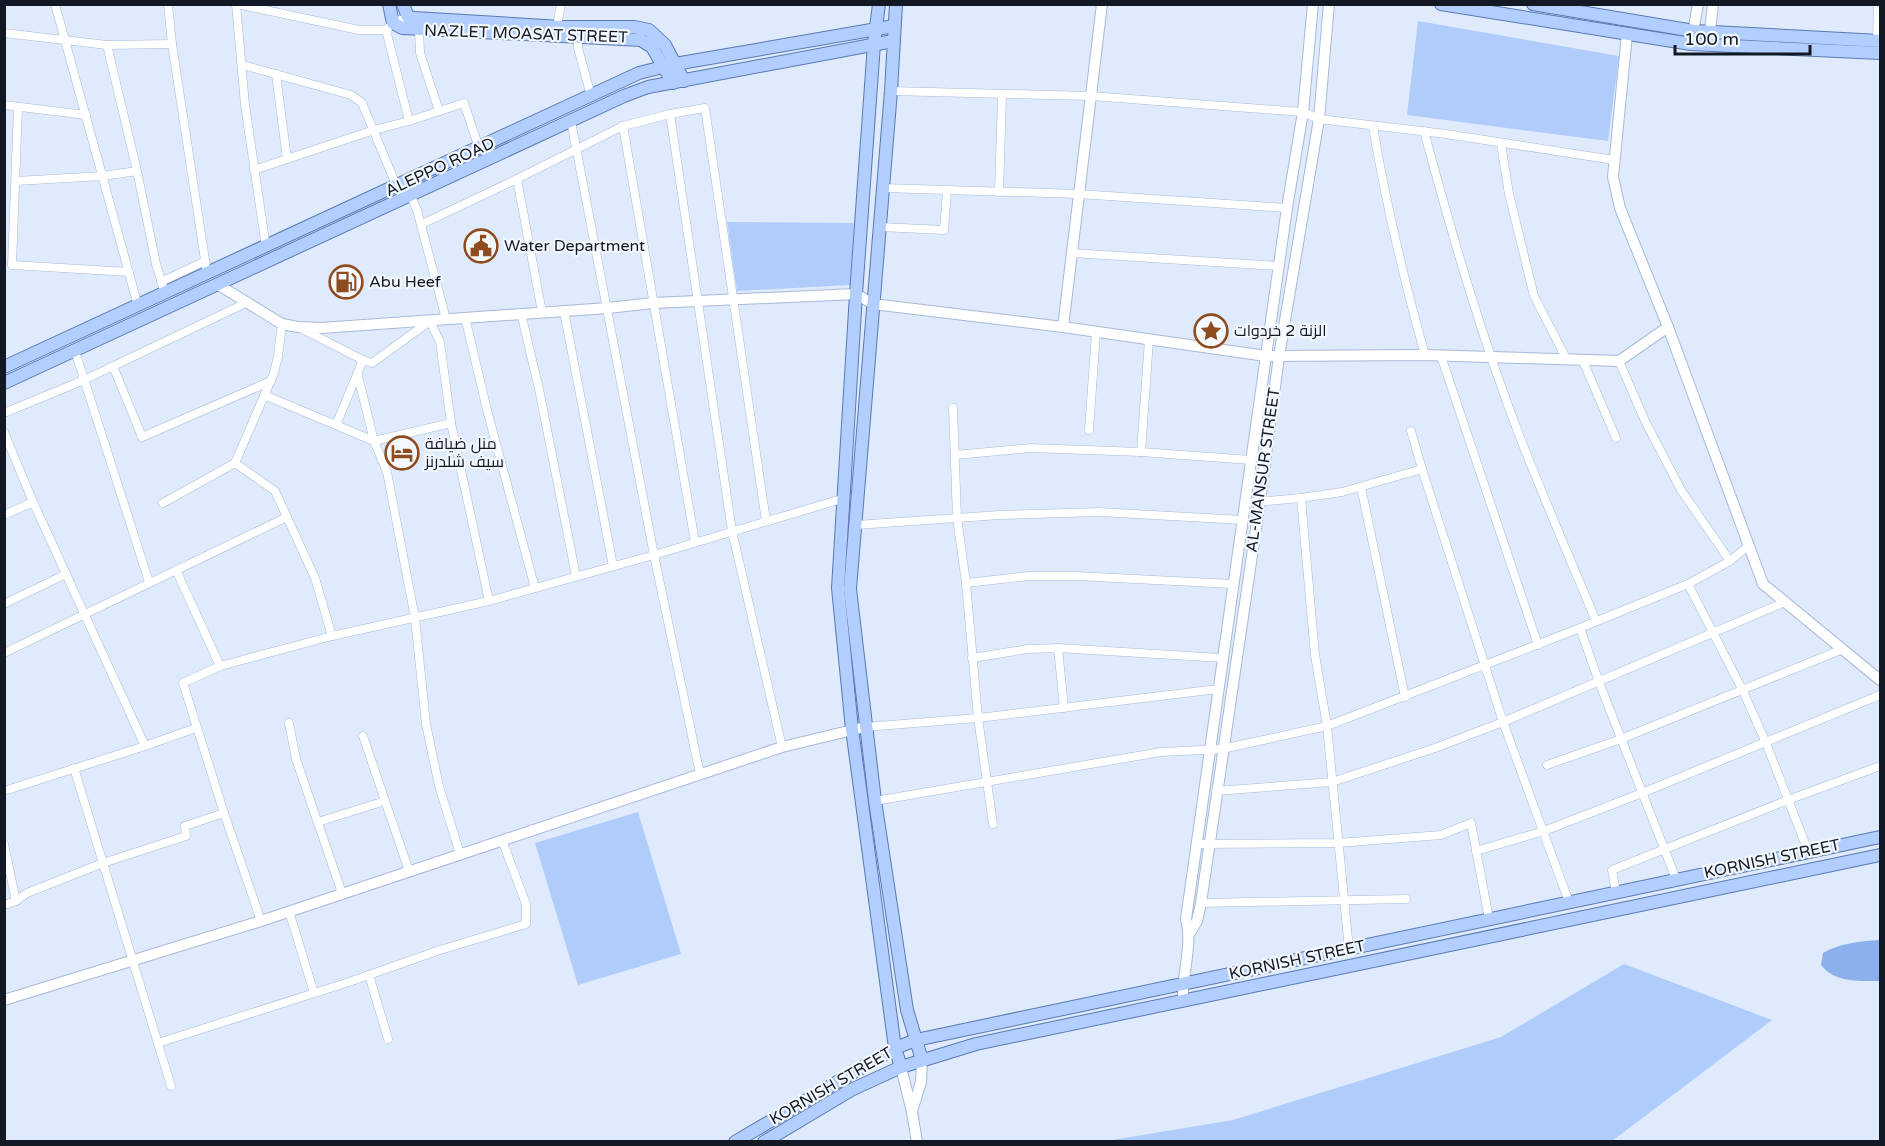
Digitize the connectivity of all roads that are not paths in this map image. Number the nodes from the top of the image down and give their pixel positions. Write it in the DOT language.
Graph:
graph roads {
  1 [pos="56,4"];
  2 [pos="168,4"];
  3 [pos="237,4"];
  4 [pos="389,4"];
  5 [pos="403,4"];
  6 [pos="561,4"];
  7 [pos="879,4"];
  8 [pos="896,4"];
  9 [pos="1102,4"];
  10 [pos="1313,4"];
  11 [pos="1329,4"];
  12 [pos="1441,4"];
  13 [pos="1533,4"];
  14 [pos="1698,4"];
  15 [pos="1713,4"];
  16 [pos="1878,4"];
  17 [pos="408,17"];
  18 [pos="894,26"];
  19 [pos="389,27"];
  20 [pos="557,27"];
  21 [pos="876,28"];
  22 [pos="419,30"];
  23 [pos="1694,31"];
  24 [pos="1710,32"];
  25 [pos="4,33"];
  26 [pos="1627,34"];
  27 [pos="578,35"];
  28 [pos="66,40"];
  29 [pos="893,41"];
  30 [pos="1879,41"];
  31 [pos="172,44"];
  32 [pos="874,44"];
  33 [pos="1691,44"];
  34 [pos="107,45"];
  35 [pos="1708,46"];
  36 [pos="1881,53"];
  37 [pos="243,65"];
  38 [pos="670,65"];
  39 [pos="276,74"];
  40 [pos="678,82"];
  41 [pos="891,91"];
  42 [pos="1002,94"];
  43 [pos="591,96"];
  44 [pos="1091,96"];
  45 [pos="4,105"];
  46 [pos="18,107"];
  47 [pos="439,111"];
  48 [pos="1304,112"];
  49 [pos="670,114"];
  50 [pos="86,115"];
  51 [pos="1319,119"];
  52 [pos="409,121"];
  53 [pos="571,121"];
  54 [pos="622,126"];
  55 [pos="1373,127"];
  56 [pos="374,130"];
  57 [pos="1424,131"];
  58 [pos="1502,144"];
  59 [pos="479,148"];
  60 [pos="576,149"];
  61 [pos="287,159"];
  62 [pos="1614,160"];
  63 [pos="254,170"];
  64 [pos="137,171"];
  65 [pos="103,176"];
  66 [pos="517,179"];
  67 [pos="16,181"];
  68 [pos="397,187"];
  69 [pos="883,188"];
  70 [pos="946,190"];
  71 [pos="999,192"];
  72 [pos="1079,194"];
  73 [pos="411,196"];
  74 [pos="1287,208"];
  75 [pos="422,224"];
  76 [pos="879,227"];
  77 [pos="265,246"];
  78 [pos="1072,253"];
  79 [pos="269,261"];
  80 [pos="206,267"];
  81 [pos="1278,267"];
  82 [pos="129,272"];
  83 [pos="217,285"];
  84 [pos="163,287"];
  85 [pos="856,294"];
  86 [pos="734,299"];
  87 [pos="697,301"];
  88 [pos="248,302"];
  89 [pos="653,303"];
  90 [pos="873,304"];
  91 [pos="138,306"];
  92 [pos="608,308"];
  93 [pos="564,311"];
  94 [pos="542,312"];
  95 [pos="521,313"];
  96 [pos="465,317"];
  97 [pos="446,319"];
  98 [pos="430,321"];
  99 [pos="282,324"];
  100 [pos="298,327"];
  101 [pos="1063,327"];
  102 [pos="1668,327"];
  103 [pos="1096,332"];
  104 [pos="1149,339"];
  105 [pos="75,351"];
  106 [pos="1266,356"];
  107 [pos="1279,356"];
  108 [pos="1425,356"];
  109 [pos="1441,356"];
  110 [pos="1492,358"];
  111 [pos="363,360"];
  112 [pos="1567,360"];
  113 [pos="1583,361"];
  114 [pos="1619,361"];
  115 [pos="113,366"];
  116 [pos="4,367"];
  117 [pos="358,376"];
  118 [pos="84,380"];
  119 [pos="271,381"];
  120 [pos="4,383"];
  121 [pos="264,395"];
  122 [pos="953,408"];
  123 [pos="4,413"];
  124 [pos="451,423"];
  125 [pos="336,425"];
  126 [pos="1089,430"];
  127 [pos="1411,431"];
  128 [pos="4,432"];
  129 [pos="1616,438"];
  130 [pos="374,441"];
  131 [pos="1141,452"];
  132 [pos="955,454"];
  133 [pos="1251,460"];
  134 [pos="235,463"];
  135 [pos="1422,469"];
  136 [pos="1361,487"];
  137 [pos="843,497"];
  138 [pos="1301,498"];
  139 [pos="1260,501"];
  140 [pos="33,502"];
  141 [pos="163,503"];
  142 [pos="857,503"];
  143 [pos="1245,503"];
  144 [pos="4,515"];
  145 [pos="286,517"];
  146 [pos="957,518"];
  147 [pos="766,520"];
  148 [pos="1243,520"];
  149 [pos="856,525"];
  150 [pos="732,531"];
  151 [pos="695,542"];
  152 [pos="1748,546"];
  153 [pos="654,555"];
  154 [pos="1730,561"];
  155 [pos="614,566"];
  156 [pos="176,570"];
  157 [pos="66,574"];
  158 [pos="576,576"];
  159 [pos="149,582"];
  160 [pos="966,583"];
  161 [pos="1233,584"];
  162 [pos="1688,584"];
  163 [pos="535,588"];
  164 [pos="489,601"];
  165 [pos="1785,602"];
  166 [pos="4,604"];
  167 [pos="85,614"];
  168 [pos="415,618"];
  169 [pos="1596,621"];
  170 [pos="1580,628"];
  171 [pos="1713,633"];
  172 [pos="332,636"];
  173 [pos="1538,645"];
  174 [pos="1058,648"];
  175 [pos="1843,649"];
  176 [pos="4,653"];
  177 [pos="972,658"];
  178 [pos="1222,658"];
  179 [pos="1485,665"];
  180 [pos="220,666"];
  181 [pos="1881,680"];
  182 [pos="1599,682"];
  183 [pos="1218,689"];
  184 [pos="1743,691"];
  185 [pos="1881,695"];
  186 [pos="1405,697"];
  187 [pos="1064,708"];
  188 [pos="978,718"];
  189 [pos="1503,722"];
  190 [pos="289,723"];
  191 [pos="1327,726"];
  192 [pos="865,727"];
  193 [pos="196,728"];
  194 [pos="852,729"];
  195 [pos="363,736"];
  196 [pos="1621,739"];
  197 [pos="1766,743"];
  198 [pos="145,746"];
  199 [pos="782,747"];
  200 [pos="1210,749"];
  201 [pos="1222,749"];
  202 [pos="1547,765"];
  203 [pos="1881,766"];
  204 [pos="74,768"];
  205 [pos="700,774"];
  206 [pos="987,782"];
  207 [pos="1332,782"];
  208 [pos="4,791"];
  209 [pos="1216,791"];
  210 [pos="1642,793"];
  211 [pos="1788,800"];
  212 [pos="385,801"];
  213 [pos="875,801"];
  214 [pos="224,813"];
  215 [pos="318,822"];
  216 [pos="993,824"];
  217 [pos="1544,831"];
  218 [pos="1881,837"];
  219 [pos="502,840"];
  220 [pos="1338,843"];
  221 [pos="4,844"];
  222 [pos="1196,844"];
  223 [pos="1209,845"];
  224 [pos="1664,849"];
  225 [pos="1476,851"];
  226 [pos="1808,851"];
  227 [pos="460,854"];
  228 [pos="1881,855"];
  229 [pos="103,864"];
  230 [pos="410,871"];
  231 [pos="1676,879"];
  232 [pos="1616,892"];
  233 [pos="342,894"];
  234 [pos="1406,899"];
  235 [pos="1344,900"];
  236 [pos="16,901"];
  237 [pos="1569,902"];
  238 [pos="1201,903"];
  239 [pos="4,905"];
  240 [pos="289,911"];
  241 [pos="1489,919"];
  242 [pos="261,921"];
  243 [pos="1190,933"];
  244 [pos="1349,949"];
  245 [pos="133,960"];
  246 [pos="369,975"];
  247 [pos="1182,984"];
  248 [pos="314,993"];
  249 [pos="1107,999"];
  250 [pos="1183,999"];
  251 [pos="4,1000"];
  252 [pos="1109,1015"];
  253 [pos="388,1039"];
  254 [pos="916,1040"];
  255 [pos="158,1043"];
  256 [pos="895,1048"];
  257 [pos="922,1060"];
  258 [pos="901,1067"];
  259 [pos="171,1086"];
  260 [pos="912,1112"];
  261 [pos="735,1142"];
  262 [pos="764,1142"];
  263 [pos="917,1142"];
  1 -- 28 [label="street"];
  2 -- 31 [label="street"];
  3 -- 19 [label="street, NAZLET MOASAT STREET"];
  3 -- 37 [label="street"];
  4 -- 19 [label="main road"];
  5 -- 17 [label="main road"];
  6 -- 20 [label="street"];
  7 -- 21 [label="main road"];
  8 -- 18 [label="main road"];
  9 -- 44 [label="street"];
  10 -- 48 [label="street, AL-MANSUR STREET"];
  11 -- 51 [label="street, AL-MANSUR STREET"];
  12 -- 26 [label="main road"];
  13 -- 23 [label="main road"];
  14 -- 23 [label="street"];
  15 -- 24 [label="street"];
  16 -- 30 [label="street"];
  17 -- 19 [label="street, NAZLET MOASAT STREET"];
  17 -- 20 [label="main road, NAZLET MOASAT STREET"];
  18 -- 21 [label="main road, ALEPPO ROAD"];
  18 -- 29 [label="main road"];
  19 -- 22 [label="main road, NAZLET MOASAT STREET"];
  19 -- 52 [label="street"];
  20 -- 38 [label="main road, NAZLET MOASAT STREET"];
  21 -- 32 [label="main road"];
  21 -- 38 [label="main road, ALEPPO ROAD"];
  22 -- 27 [label="main road, NAZLET MOASAT STREET"];
  22 -- 47 [label="street"];
  23 -- 24 [label="main road"];
  23 -- 33 [label="street"];
  24 -- 30 [label="main road"];
  24 -- 35 [label="street"];
  25 -- 28 [label="street"];
  26 -- 33 [label="main road"];
  26 -- 62 [label="street"];
  27 -- 38 [label="main road, NAZLET MOASAT STREET"];
  27 -- 43 [label="street"];
  28 -- 34 [label="street"];
  28 -- 50 [label="street"];
  29 -- 32 [label="main road, ALEPPO ROAD"];
  29 -- 41 [label="main road"];
  31 -- 34 [label="street"];
  31 -- 80 [label="street"];
  32 -- 40 [label="main road, ALEPPO ROAD"];
  32 -- 85 [label="main road"];
  33 -- 35 [label="main road"];
  34 -- 64 [label="street"];
  35 -- 36 [label="main road"];
  37 -- 39 [label="street"];
  37 -- 63 [label="street"];
  38 -- 40 [label="main road, NAZLET MOASAT STREET"];
  38 -- 43 [label="main road, ALEPPO ROAD"];
  39 -- 56 [label="street"];
  39 -- 61 [label="street"];
  40 -- 53 [label="main road, ALEPPO ROAD"];
  41 -- 42 [label="street"];
  41 -- 69 [label="main road"];
  42 -- 44 [label="street"];
  42 -- 71 [label="street"];
  43 -- 59 [label="main road, ALEPPO ROAD"];
  44 -- 48 [label="street"];
  44 -- 72 [label="street"];
  45 -- 46 [label="street"];
  46 -- 50 [label="street"];
  46 -- 67 [label="street"];
  47 -- 52 [label="street"];
  47 -- 59 [label="street"];
  48 -- 51 [label="street"];
  48 -- 74 [label="street, AL-MANSUR STREET"];
  49 -- 54 [label="street"];
  49 -- 86 [label="street"];
  49 -- 87 [label="street"];
  50 -- 65 [label="street"];
  51 -- 55 [label="street"];
  51 -- 107 [label="street, AL-MANSUR STREET"];
  52 -- 56 [label="street"];
  53 -- 60 [label="street"];
  53 -- 73 [label="main road, ALEPPO ROAD"];
  54 -- 60 [label="street"];
  54 -- 89 [label="street"];
  55 -- 57 [label="street"];
  55 -- 108 [label="street"];
  56 -- 61 [label="street"];
  56 -- 68 [label="street"];
  57 -- 58 [label="street"];
  57 -- 110 [label="street"];
  58 -- 62 [label="street"];
  58 -- 112 [label="street"];
  59 -- 68 [label="main road, ALEPPO ROAD"];
  60 -- 66 [label="street"];
  60 -- 92 [label="street"];
  61 -- 63 [label="street"];
  62 -- 102 [label="street"];
  63 -- 77 [label="street"];
  64 -- 65 [label="street"];
  64 -- 84 [label="street"];
  65 -- 67 [label="street"];
  65 -- 82 [label="street"];
  66 -- 75 [label="street"];
  66 -- 94 [label="street"];
  67 -- 82 [label="street"];
  68 -- 73 [label="street"];
  68 -- 77 [label="main road, ALEPPO ROAD"];
  69 -- 70 [label="street"];
  69 -- 76 [label="main road"];
  70 -- 71 [label="street"];
  70 -- 76 [label="street"];
  71 -- 72 [label="street"];
  72 -- 74 [label="street"];
  72 -- 78 [label="street"];
  73 -- 75 [label="street"];
  73 -- 79 [label="main road, ALEPPO ROAD"];
  74 -- 81 [label="street, AL-MANSUR STREET"];
  75 -- 97 [label="street"];
  76 -- 90 [label="main road"];
  77 -- 79 [label="street"];
  77 -- 80 [label="main road, ALEPPO ROAD"];
  78 -- 81 [label="street"];
  78 -- 101 [label="street"];
  79 -- 83 [label="main road, ALEPPO ROAD"];
  80 -- 84 [label="main road, ALEPPO ROAD"];
  81 -- 106 [label="street, AL-MANSUR STREET"];
  82 -- 91 [label="street"];
  83 -- 88 [label="street"];
  83 -- 105 [label="main road, ALEPPO ROAD"];
  84 -- 91 [label="main road, ALEPPO ROAD"];
  85 -- 86 [label="street"];
  85 -- 90 [label="street"];
  85 -- 137 [label="main road"];
  86 -- 87 [label="street"];
  86 -- 147 [label="street"];
  87 -- 89 [label="street"];
  87 -- 150 [label="street"];
  88 -- 99 [label="street"];
  88 -- 115 [label="street"];
  89 -- 92 [label="street"];
  89 -- 151 [label="street"];
  90 -- 101 [label="street"];
  90 -- 142 [label="main road"];
  91 -- 116 [label="main road, ALEPPO ROAD"];
  92 -- 93 [label="street"];
  92 -- 153 [label="street"];
  93 -- 94 [label="street"];
  93 -- 155 [label="street"];
  94 -- 95 [label="street"];
  95 -- 96 [label="street"];
  95 -- 158 [label="street"];
  96 -- 97 [label="street"];
  96 -- 163 [label="street"];
  97 -- 98 [label="street"];
  98 -- 100 [label="street"];
  98 -- 111 [label="street"];
  98 -- 124 [label="street"];
  99 -- 100 [label="street"];
  99 -- 119 [label="street"];
  100 -- 111 [label="street"];
  101 -- 103 [label="street"];
  102 -- 114 [label="street"];
  102 -- 152 [label="street"];
  103 -- 104 [label="street"];
  103 -- 126 [label="street"];
  104 -- 106 [label="street"];
  104 -- 131 [label="street"];
  105 -- 118 [label="street"];
  105 -- 120 [label="main road, ALEPPO ROAD"];
  106 -- 107 [label="street"];
  106 -- 133 [label="street, AL-MANSUR STREET"];
  107 -- 108 [label="street"];
  107 -- 139 [label="street, AL-MANSUR STREET"];
  108 -- 109 [label="street"];
  109 -- 110 [label="street"];
  109 -- 173 [label="street"];
  110 -- 112 [label="street"];
  110 -- 169 [label="street"];
  111 -- 117 [label="street"];
  112 -- 113 [label="street"];
  113 -- 114 [label="street"];
  113 -- 129 [label="street"];
  114 -- 154 [label="street"];
  115 -- 118 [label="street"];
  115 -- 119 [label="street"];
  117 -- 125 [label="street"];
  117 -- 130 [label="street"];
  118 -- 123 [label="street"];
  118 -- 159 [label="street"];
  119 -- 121 [label="street"];
  121 -- 125 [label="street"];
  121 -- 134 [label="street"];
  122 -- 132 [label="street"];
  124 -- 130 [label="street"];
  124 -- 164 [label="street"];
  125 -- 130 [label="street"];
  127 -- 135 [label="street"];
  128 -- 140 [label="street"];
  130 -- 168 [label="street"];
  131 -- 132 [label="street"];
  131 -- 133 [label="street"];
  132 -- 146 [label="street"];
  133 -- 143 [label="street, AL-MANSUR STREET"];
  134 -- 141 [label="street"];
  134 -- 145 [label="street"];
  135 -- 136 [label="street"];
  135 -- 179 [label="street"];
  136 -- 138 [label="street"];
  136 -- 186 [label="street"];
  137 -- 142 [label="street"];
  137 -- 147 [label="street"];
  137 -- 194 [label="main road"];
  138 -- 139 [label="street"];
  138 -- 191 [label="street"];
  139 -- 143 [label="street"];
  139 -- 201 [label="street, AL-MANSUR STREET"];
  140 -- 144 [label="street"];
  140 -- 157 [label="street"];
  142 -- 149 [label="main road"];
  143 -- 148 [label="street, AL-MANSUR STREET"];
  145 -- 156 [label="street"];
  145 -- 172 [label="street"];
  146 -- 148 [label="street"];
  146 -- 149 [label="street"];
  146 -- 160 [label="street"];
  147 -- 150 [label="street"];
  148 -- 161 [label="street, AL-MANSUR STREET"];
  149 -- 192 [label="main road"];
  150 -- 151 [label="street"];
  150 -- 199 [label="street"];
  151 -- 153 [label="street"];
  152 -- 154 [label="street"];
  152 -- 165 [label="street"];
  153 -- 155 [label="street"];
  153 -- 205 [label="street"];
  154 -- 162 [label="street"];
  155 -- 158 [label="street"];
  156 -- 159 [label="street"];
  156 -- 180 [label="street"];
  157 -- 166 [label="street"];
  157 -- 167 [label="street"];
  158 -- 163 [label="street"];
  159 -- 167 [label="street"];
  160 -- 161 [label="street"];
  160 -- 177 [label="street"];
  161 -- 178 [label="street, AL-MANSUR STREET"];
  162 -- 169 [label="street"];
  162 -- 171 [label="street"];
  163 -- 164 [label="street"];
  164 -- 168 [label="street"];
  165 -- 171 [label="street"];
  165 -- 175 [label="street"];
  167 -- 176 [label="street"];
  167 -- 198 [label="street"];
  168 -- 172 [label="street"];
  168 -- 227 [label="street"];
  169 -- 170 [label="street"];
  170 -- 173 [label="street"];
  170 -- 182 [label="street"];
  171 -- 182 [label="street"];
  171 -- 184 [label="street"];
  172 -- 180 [label="street"];
  173 -- 179 [label="street"];
  174 -- 177 [label="street"];
  174 -- 178 [label="street"];
  174 -- 187 [label="street"];
  175 -- 181 [label="street"];
  175 -- 184 [label="street"];
  177 -- 188 [label="street"];
  178 -- 183 [label="street, AL-MANSUR STREET"];
  179 -- 186 [label="street"];
  179 -- 189 [label="street"];
  180 -- 193 [label="street"];
  182 -- 189 [label="street"];
  182 -- 196 [label="street"];
  183 -- 187 [label="street"];
  183 -- 200 [label="street, AL-MANSUR STREET"];
  184 -- 196 [label="street"];
  184 -- 197 [label="street"];
  185 -- 197 [label="street"];
  186 -- 191 [label="street"];
  187 -- 188 [label="street"];
  188 -- 192 [label="street"];
  188 -- 206 [label="street"];
  189 -- 207 [label="street"];
  189 -- 217 [label="street"];
  190 -- 215 [label="street"];
  191 -- 201 [label="street"];
  191 -- 207 [label="street"];
  192 -- 194 [label="street"];
  192 -- 213 [label="main road"];
  193 -- 198 [label="street"];
  193 -- 214 [label="street"];
  194 -- 199 [label="street"];
  194 -- 256 [label="main road"];
  195 -- 212 [label="street"];
  196 -- 202 [label="street"];
  196 -- 210 [label="street"];
  197 -- 210 [label="street"];
  197 -- 211 [label="street"];
  198 -- 204 [label="street"];
  199 -- 205 [label="street"];
  200 -- 201 [label="street"];
  200 -- 206 [label="street"];
  200 -- 222 [label="street, AL-MANSUR STREET"];
  201 -- 209 [label="street, AL-MANSUR STREET"];
  203 -- 211 [label="street"];
  204 -- 208 [label="street"];
  204 -- 229 [label="street"];
  205 -- 219 [label="street"];
  206 -- 213 [label="street"];
  206 -- 216 [label="street"];
  207 -- 209 [label="street"];
  207 -- 220 [label="street"];
  209 -- 223 [label="street, AL-MANSUR STREET"];
  210 -- 217 [label="street"];
  210 -- 224 [label="street"];
  211 -- 224 [label="street"];
  211 -- 226 [label="street"];
  212 -- 215 [label="street"];
  212 -- 230 [label="street"];
  213 -- 254 [label="main road"];
  214 -- 229 [label="street"];
  214 -- 242 [label="street"];
  215 -- 233 [label="street"];
  217 -- 225 [label="street"];
  217 -- 237 [label="street"];
  218 -- 226 [label="main road, KORNISH STREET"];
  219 -- 227 [label="street"];
  219 -- 246 [label="street"];
  220 -- 223 [label="street"];
  220 -- 225 [label="street"];
  220 -- 235 [label="street"];
  221 -- 236 [label="street"];
  222 -- 223 [label="street"];
  222 -- 243 [label="street, AL-MANSUR STREET"];
  223 -- 238 [label="street, AL-MANSUR STREET"];
  224 -- 231 [label="street"];
  224 -- 232 [label="street"];
  225 -- 241 [label="street"];
  226 -- 231 [label="main road, KORNISH STREET"];
  227 -- 230 [label="street"];
  228 -- 250 [label="main road, KORNISH STREET"];
  229 -- 236 [label="street"];
  229 -- 245 [label="street"];
  230 -- 233 [label="street"];
  231 -- 232 [label="main road, KORNISH STREET"];
  232 -- 237 [label="main road, KORNISH STREET"];
  233 -- 240 [label="street"];
  234 -- 235 [label="street"];
  235 -- 238 [label="street"];
  235 -- 244 [label="street"];
  236 -- 239 [label="street"];
  237 -- 241 [label="main road, KORNISH STREET"];
  238 -- 243 [label="street, AL-MANSUR STREET"];
  240 -- 242 [label="street"];
  240 -- 248 [label="street"];
  241 -- 244 [label="main road, KORNISH STREET"];
  242 -- 245 [label="street"];
  243 -- 247 [label="street, AL-MANSUR STREET"];
  244 -- 247 [label="main road, KORNISH STREET"];
  245 -- 251 [label="street"];
  245 -- 255 [label="street"];
  246 -- 248 [label="street"];
  246 -- 253 [label="street"];
  247 -- 249 [label="main road, KORNISH STREET"];
  247 -- 250 [label="street, AL-MANSUR STREET"];
  248 -- 255 [label="street"];
  249 -- 252 [label="main road"];
  249 -- 254 [label="main road, KORNISH STREET"];
  250 -- 252 [label="main road, KORNISH STREET"];
  252 -- 257 [label="main road, KORNISH STREET"];
  254 -- 256 [label="main road, KORNISH STREET"];
  254 -- 257 [label="main road"];
  255 -- 259 [label="street"];
  256 -- 258 [label="main road"];
  256 -- 261 [label="main road, KORNISH STREET"];
  257 -- 258 [label="main road, KORNISH STREET"];
  257 -- 260 [label="street"];
  258 -- 260 [label="street"];
  258 -- 262 [label="main road, KORNISH STREET"];
  260 -- 263 [label="street"];
}
